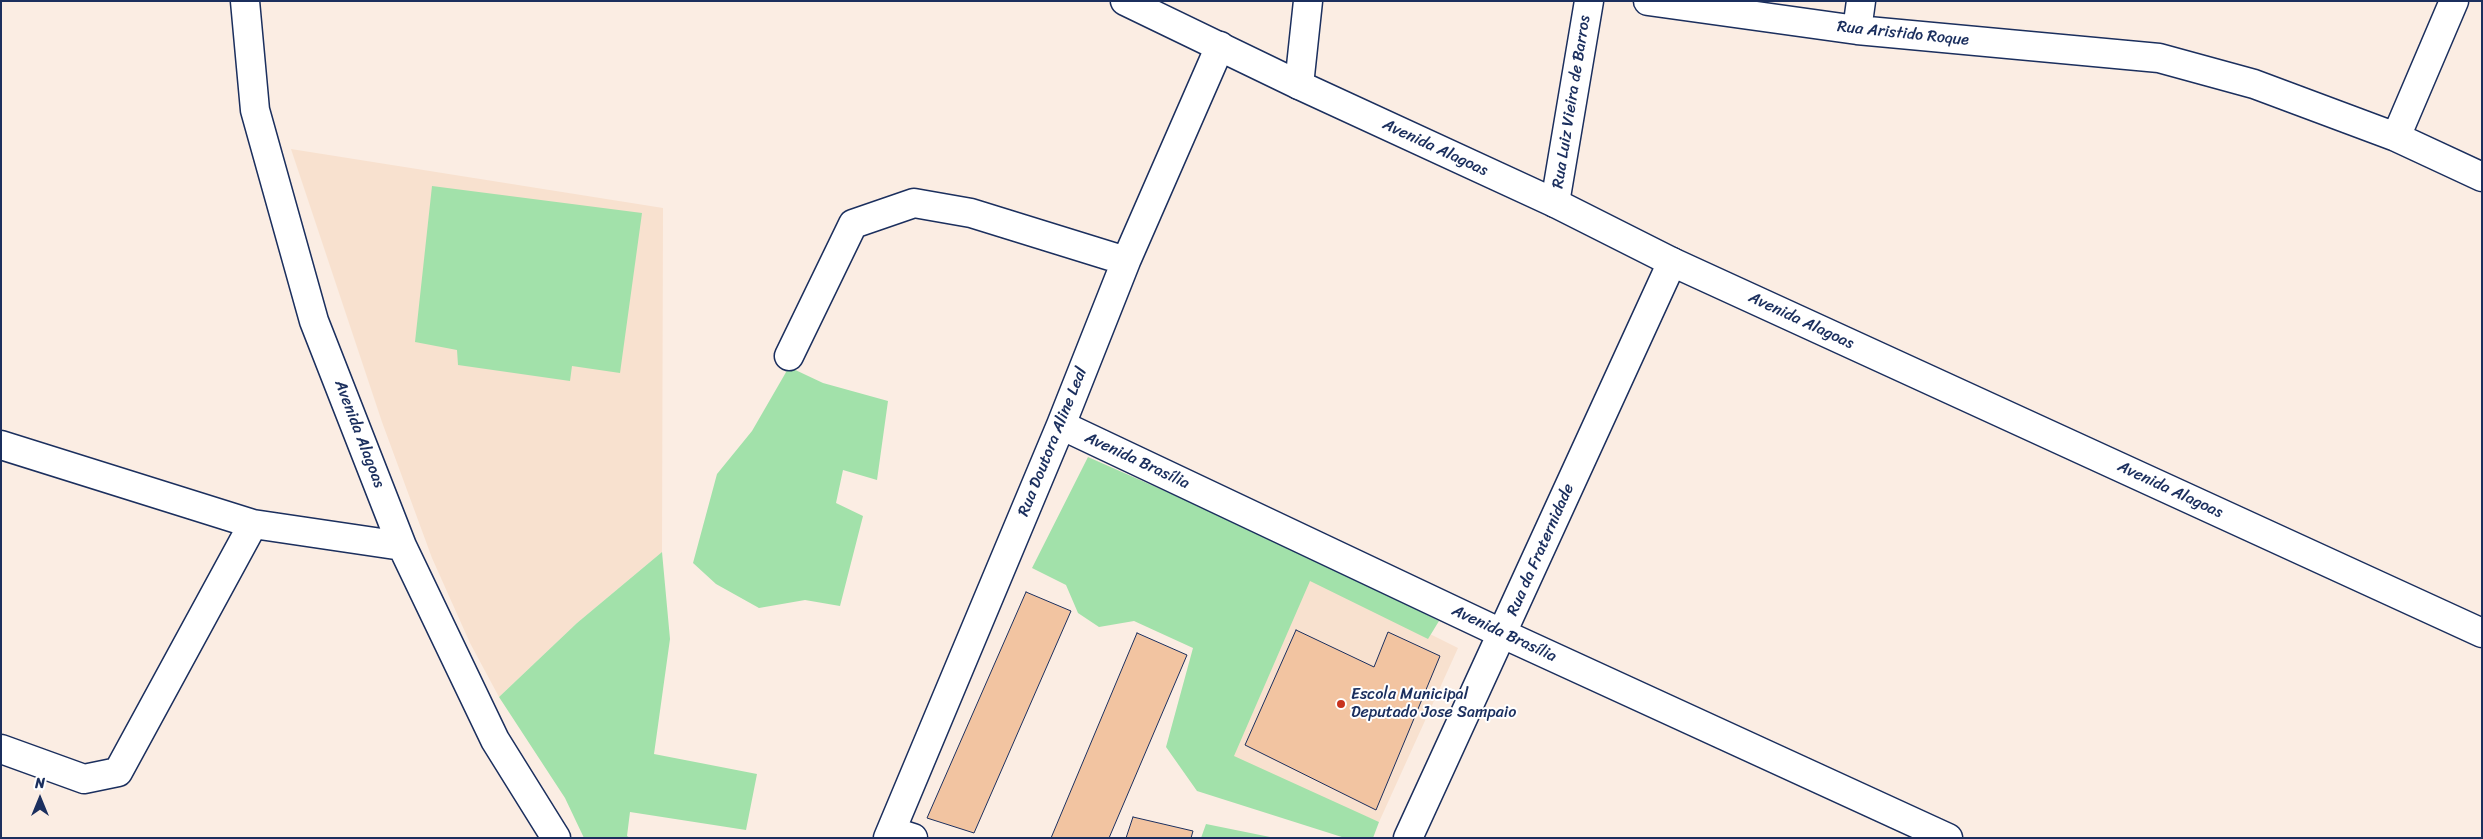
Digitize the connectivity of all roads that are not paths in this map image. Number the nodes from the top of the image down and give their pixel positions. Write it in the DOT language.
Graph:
graph roads {
  1 [pos="245,1"];
  2 [pos="1125,1"];
  3 [pos="1308,1"];
  4 [pos="1589,1"];
  5 [pos="1648,1"];
  6 [pos="1861,1"];
  7 [pos="2454,1"];
  8 [pos="1857,30"];
  9 [pos="1220,46"];
  10 [pos="1300,85"];
  11 [pos="2396,137"];
  12 [pos="2482,176"];
  13 [pos="1555,203"];
  14 [pos="1126,261"];
  15 [pos="1672,262"];
  16 [pos="790,356"];
  17 [pos="1061,425"];
  18 [pos="1,445"];
  19 [pos="253,524"];
  20 [pos="402,546"];
  21 [pos="2482,633"];
  22 [pos="1503,634"];
  23 [pos="1,749"];
  24 [pos="897,835"];
  25 [pos="556,838"];
  26 [pos="1408,838"];
  27 [pos="1948,838"];
  1 -- 20 [label="street, Avenida Alagoas"];
  2 -- 9 [label="street, Avenida Alagoas"];
  3 -- 10 [label="street"];
  4 -- 13 [label="street, Rua Luiz Vieira de Barros"];
  5 -- 8 [label="street, Rua Aristido Roque"];
  6 -- 8 [label="street"];
  7 -- 11 [label="street"];
  8 -- 11 [label="street, Rua Aristido Roque"];
  9 -- 10 [label="street, Avenida Alagoas"];
  9 -- 14 [label="street, Rua Doutora Aline Leal"];
  10 -- 13 [label="street, Avenida Alagoas"];
  11 -- 12 [label="street, Rua Aristido Roque"];
  13 -- 15 [label="street, Avenida Alagoas"];
  14 -- 16 [label="street"];
  14 -- 17 [label="street, Rua Doutora Aline Leal"];
  15 -- 21 [label="street, Avenida Alagoas"];
  15 -- 22 [label="street, Rua da Fraternidade"];
  17 -- 22 [label="street, Avenida Brasília"];
  17 -- 24 [label="street, Rua Doutora Aline Leal"];
  18 -- 19 [label="street"];
  19 -- 20 [label="street"];
  19 -- 23 [label="street"];
  20 -- 25 [label="street, Avenida Alagoas"];
  22 -- 26 [label="street, Rua da Fraternidade"];
  22 -- 27 [label="street, Avenida Brasília"];
}
